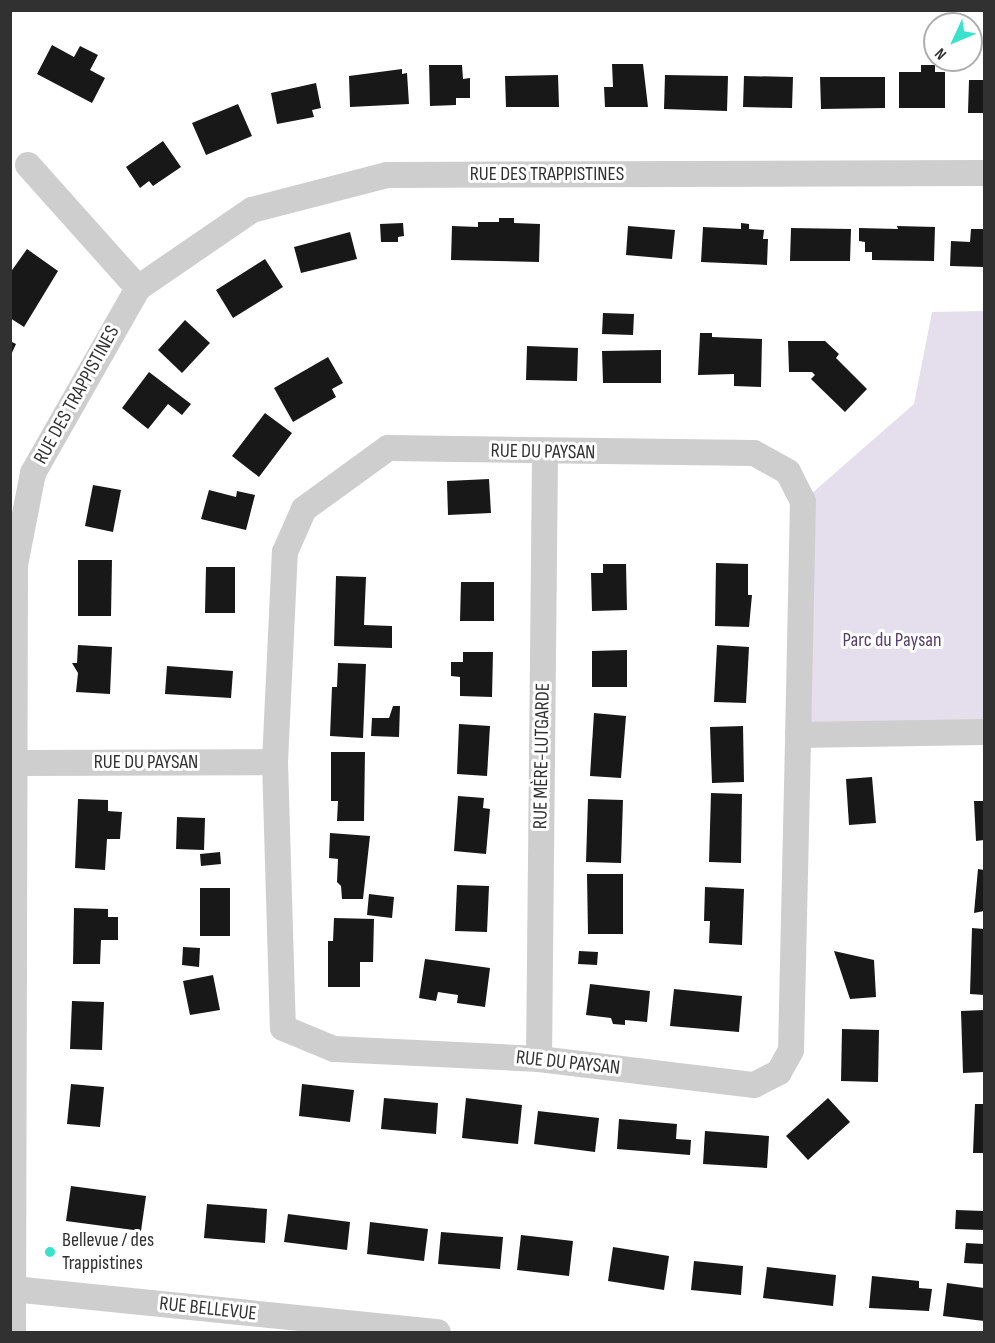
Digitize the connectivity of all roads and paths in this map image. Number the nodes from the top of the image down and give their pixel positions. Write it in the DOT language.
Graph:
graph roads {
  1 [pos="28,165"];
  2 [pos="984,173"];
  3 [pos="138,288"];
  4 [pos="545,453"];
  5 [pos="984,732"];
  6 [pos="798,735"];
  7 [pos="275,762"];
  8 [pos="17,763"];
  9 [pos="539,1059"];
  10 [pos="13,1288"];
  11 [pos="13,1332"];
  12 [pos="438,1332"];
  1 -- 3 [label="street"];
  2 -- 3 [label="street, RUE DES TRAPPISTINES"];
  3 -- 8 [label="street, RUE DES TRAPPISTINES"];
  4 -- 6 [label="street, RUE DU PAYSAN"];
  4 -- 7 [label="street, RUE DU PAYSAN"];
  4 -- 9 [label="street, RUE MÈRE-LUTGARDE"];
  5 -- 6 [label="street"];
  6 -- 9 [label="street, RUE DU PAYSAN"];
  7 -- 8 [label="street, RUE DU PAYSAN"];
  7 -- 9 [label="street, RUE DU PAYSAN"];
  8 -- 10 [label="street, RUE DES TRAPPISTINES"];
  10 -- 11 [label="street, RUE DES TRAPPISTINES"];
  10 -- 12 [label="street, RUE BELLEVUE"];
}
